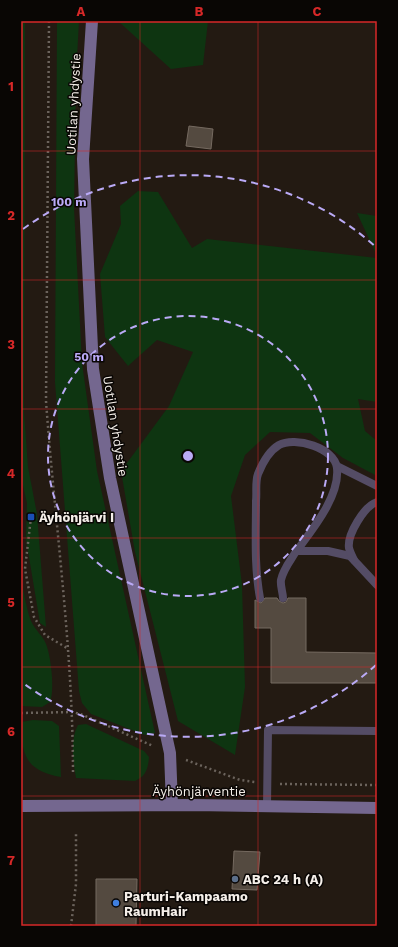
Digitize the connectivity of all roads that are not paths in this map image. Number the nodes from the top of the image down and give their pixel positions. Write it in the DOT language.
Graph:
graph roads {
  1 [pos="92,21"];
  2 [pos="337,466"];
  3 [pos="377,486"];
  4 [pos="377,502"];
  5 [pos="297,550"];
  6 [pos="354,561"];
  7 [pos="377,585"];
  8 [pos="260,598"];
  9 [pos="283,598"];
  10 [pos="377,731"];
  11 [pos="172,805"];
  12 [pos="21,806"];
  13 [pos="267,806"];
  14 [pos="377,808"];
  1 -- 11 [label="main road, Uotilan yhdystie"];
  2 -- 3 [label="lane"];
  2 -- 5 [label="lane"];
  2 -- 8 [label="lane"];
  4 -- 6 [label="lane"];
  5 -- 6 [label="lane"];
  5 -- 9 [label="lane"];
  6 -- 7 [label="lane"];
  10 -- 13 [label="lane"];
  11 -- 12 [label="main road, Äyhönjärventie"];
  11 -- 13 [label="main road, Äyhönjärventie"];
  13 -- 14 [label="main road, Äyhönjärventie"];
}
